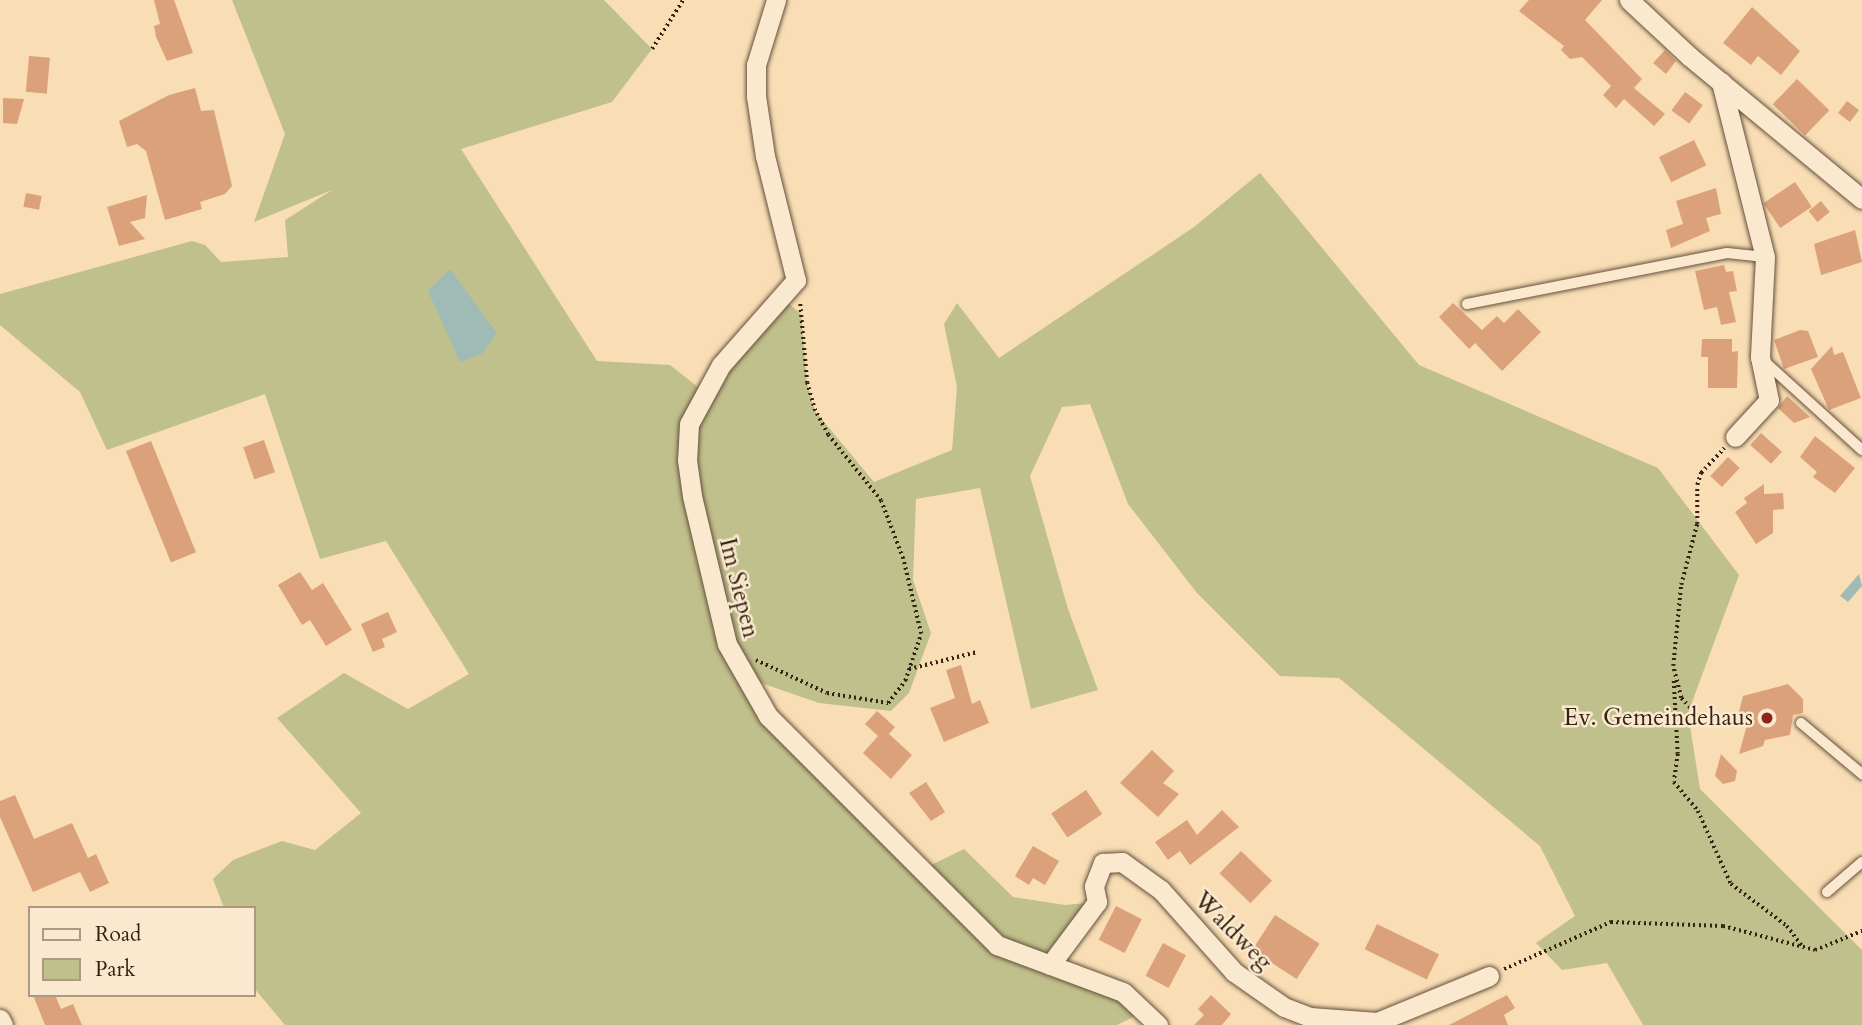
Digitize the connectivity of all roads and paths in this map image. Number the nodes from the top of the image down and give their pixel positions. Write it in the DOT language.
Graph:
graph roads {
  1 [pos="683,0"];
  2 [pos="776,0"];
  3 [pos="1629,0"];
  4 [pos="652,50"];
  5 [pos="1721,82"];
  6 [pos="1862,199"];
  7 [pos="1765,257"];
  8 [pos="796,280"];
  9 [pos="1467,304"];
  10 [pos="1760,357"];
  11 [pos="1735,437"];
  12 [pos="1862,450"];
  13 [pos="727,644"];
  14 [pos="977,652"];
  15 [pos="909,669"];
  16 [pos="1674,681"];
  17 [pos="1801,723"];
  18 [pos="1705,724"];
  19 [pos="1862,774"];
  20 [pos="1862,862"];
  21 [pos="1827,892"];
  22 [pos="1862,932"];
  23 [pos="1803,948"];
  24 [pos="1050,965"];
  25 [pos="1489,976"];
  26 [pos="0,1019"];
  27 [pos="3,1025"];
  28 [pos="1158,1025"];
  1 -- 4 [label="path"];
  2 -- 8 [label="street"];
  3 -- 5 [label="street"];
  5 -- 6 [label="street"];
  5 -- 7 [label="street"];
  7 -- 9 [label="lane"];
  7 -- 10 [label="street"];
  8 -- 13 [label="street, Im Siepen"];
  8 -- 15 [label="path"];
  10 -- 11 [label="street"];
  10 -- 12 [label="lane"];
  11 -- 16 [label="path"];
  13 -- 15 [label="path"];
  13 -- 24 [label="street, Im Siepen"];
  14 -- 15 [label="path"];
  16 -- 18 [label="path"];
  16 -- 23 [label="path"];
  17 -- 19 [label="lane"];
  20 -- 21 [label="lane"];
  22 -- 23 [label="path"];
  23 -- 25 [label="path"];
  24 -- 25 [label="street, Waldweg"];
  24 -- 28 [label="street, Im Siepen"];
  26 -- 27 [label="street"];
}
